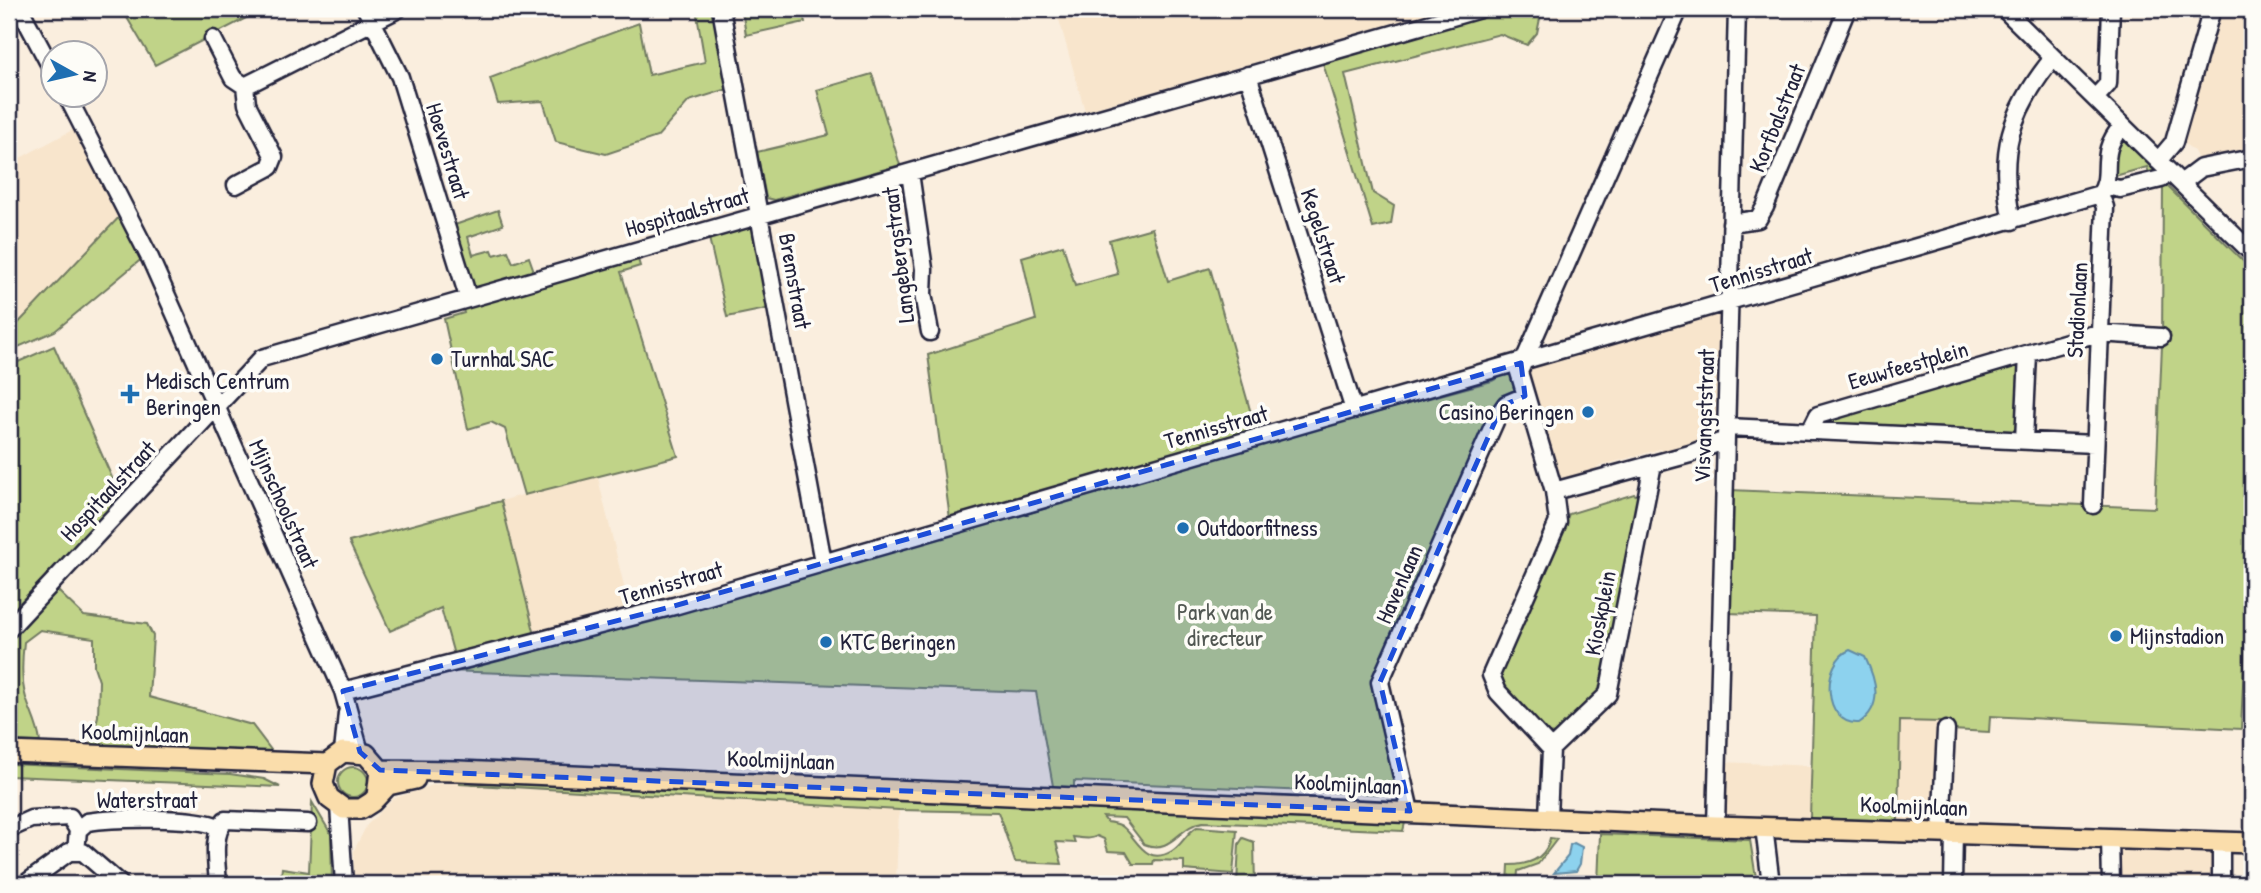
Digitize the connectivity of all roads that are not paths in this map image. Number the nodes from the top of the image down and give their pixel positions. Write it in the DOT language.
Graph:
graph roads {
  1 [pos="20,9"];
  2 [pos="398,9"];
  3 [pos="721,9"];
  4 [pos="1478,9"];
  5 [pos="1678,9"];
  6 [pos="1737,9"];
  7 [pos="1847,9"];
  8 [pos="2004,9"];
  9 [pos="2111,9"];
  10 [pos="2212,9"];
  11 [pos="369,15"];
  12 [pos="213,39"];
  13 [pos="38,43"];
  14 [pos="2053,58"];
  15 [pos="1248,75"];
  16 [pos="245,86"];
  17 [pos="2095,98"];
  18 [pos="73,108"];
  19 [pos="2122,125"];
  20 [pos="2252,158"];
  21 [pos="2158,161"];
  22 [pos="910,173"];
  23 [pos="2161,179"];
  24 [pos="2181,183"];
  25 [pos="236,185"];
  26 [pos="2102,190"];
  27 [pos="760,215"];
  28 [pos="2012,221"];
  29 [pos="1731,223"];
  30 [pos="2252,253"];
  31 [pos="468,297"];
  32 [pos="1731,303"];
  33 [pos="930,331"];
  34 [pos="2098,333"];
  35 [pos="2161,337"];
  36 [pos="2028,354"];
  37 [pos="1521,363"];
  38 [pos="1525,396"];
  39 [pos="216,409"];
  40 [pos="1354,410"];
  41 [pos="1810,431"];
  42 [pos="1725,434"];
  43 [pos="2024,440"];
  44 [pos="2094,444"];
  45 [pos="1653,464"];
  46 [pos="1555,497"];
  47 [pos="2092,505"];
  48 [pos="823,562"];
  49 [pos="9,629"];
  50 [pos="342,691"];
  51 [pos="1946,730"];
  52 [pos="1551,749"];
  53 [pos="351,752"];
  54 [pos="10,753"];
  55 [pos="256,764"];
  56 [pos="327,764"];
  57 [pos="380,770"];
  58 [pos="441,771"];
  59 [pos="323,784"];
  60 [pos="377,796"];
  61 [pos="339,806"];
  62 [pos="361,808"];
  63 [pos="1410,811"];
  64 [pos="1548,817"];
  65 [pos="309,823"];
  66 [pos="1716,826"];
  67 [pos="219,827"];
  68 [pos="1764,827"];
  69 [pos="9,829"];
  70 [pos="78,830"];
  71 [pos="1948,832"];
  72 [pos="2110,838"];
  73 [pos="2221,842"];
  74 [pos="2252,843"];
  75 [pos="76,852"];
  76 [pos="344,866"];
  77 [pos="1773,883"];
  78 [pos="25,884"];
  79 [pos="120,884"];
  80 [pos="218,884"];
  81 [pos="344,884"];
  82 [pos="1953,884"];
  83 [pos="2110,884"];
  84 [pos="2221,884"];
  1 -- 13 [label="street"];
  2 -- 11 [label="street"];
  3 -- 27 [label="street, Bremstraat"];
  4 -- 15 [label="street, Hospitaalstraat"];
  5 -- 37 [label="street"];
  6 -- 29 [label="street, Visvangststraat"];
  7 -- 29 [label="street, Korfbalstraat"];
  8 -- 14 [label="street"];
  9 -- 17 [label="street"];
  10 -- 21 [label="street"];
  11 -- 16 [label="street"];
  11 -- 31 [label="street, Hoevestraat"];
  12 -- 16 [label="street"];
  14 -- 17 [label="street"];
  14 -- 28 [label="street"];
  15 -- 22 [label="street, Hospitaalstraat"];
  15 -- 40 [label="street, Kegelstraat"];
  16 -- 25 [label="street"];
  17 -- 19 [label="street"];
  18 -- 39 [label="street, Mijnschoolstraat"];
  19 -- 21 [label="street"];
  19 -- 26 [label="street, Stadionlaan"];
  20 -- 24 [label="street"];
  21 -- 24 [label="street"];
  22 -- 27 [label="street, Hospitaalstraat"];
  22 -- 33 [label="street, Langebergstraat"];
  23 -- 26 [label="street, Tennisstraat"];
  24 -- 30 [label="street"];
  26 -- 28 [label="street, Tennisstraat"];
  26 -- 34 [label="street, Stadionlaan"];
  27 -- 31 [label="street, Hospitaalstraat"];
  27 -- 48 [label="street, Bremstraat"];
  28 -- 32 [label="street, Tennisstraat"];
  29 -- 32 [label="street, Visvangststraat"];
  31 -- 39 [label="street, Hospitaalstraat"];
  32 -- 37 [label="street, Tennisstraat"];
  32 -- 42 [label="street, Visvangststraat"];
  34 -- 35 [label="street, Eeuwfeestplein"];
  34 -- 36 [label="street, Eeuwfeestplein"];
  34 -- 44 [label="street, Stadionlaan"];
  36 -- 41 [label="street, Eeuwfeestplein"];
  36 -- 43 [label="street"];
  37 -- 38 [label="street"];
  37 -- 40 [label="street, Tennisstraat"];
  38 -- 46 [label="street"];
  38 -- 63 [label="street, Havenlaan"];
  39 -- 49 [label="street, Hospitaalstraat"];
  39 -- 50 [label="street, Mijnschoolstraat"];
  40 -- 48 [label="street, Tennisstraat"];
  41 -- 42 [label="street"];
  41 -- 43 [label="street"];
  42 -- 45 [label="street"];
  42 -- 66 [label="street, Visvangststraat"];
  43 -- 44 [label="street"];
  44 -- 47 [label="street, Stadionlaan"];
  45 -- 46 [label="street"];
  45 -- 52 [label="street, Kioskplein"];
  46 -- 52 [label="street"];
  48 -- 50 [label="street, Tennisstraat"];
  50 -- 53 [label="street, Mijnschoolstraat"];
  51 -- 71 [label="street"];
  52 -- 64 [label="street"];
  53 -- 56 [label="main road"];
  53 -- 57 [label="main road"];
  54 -- 55 [label="main road, Koolmijnlaan"];
  55 -- 56 [label="main road, Koolmijnlaan"];
  55 -- 59 [label="main road, Koolmijnlaan"];
  56 -- 59 [label="main road"];
  57 -- 58 [label="main road, Koolmijnlaan"];
  57 -- 60 [label="main road"];
  58 -- 60 [label="main road, Koolmijnlaan"];
  58 -- 63 [label="main road, Koolmijnlaan"];
  59 -- 61 [label="main road"];
  60 -- 62 [label="main road, Koolmijnlaan"];
  61 -- 62 [label="main road"];
  61 -- 76 [label="street"];
  62 -- 76 [label="street"];
  63 -- 64 [label="main road, Koolmijnlaan"];
  64 -- 66 [label="main road, Koolmijnlaan"];
  65 -- 67 [label="street, Waterstraat"];
  66 -- 68 [label="main road, Koolmijnlaan"];
  67 -- 70 [label="street, Waterstraat"];
  67 -- 80 [label="street, Waterstraat"];
  68 -- 71 [label="main road, Koolmijnlaan"];
  68 -- 77 [label="street"];
  69 -- 70 [label="street, Waterstraat"];
  70 -- 75 [label="street, Waterstraat"];
  71 -- 72 [label="main road, Koolmijnlaan"];
  71 -- 82 [label="street"];
  72 -- 73 [label="main road, Koolmijnlaan"];
  72 -- 83 [label="street"];
  73 -- 74 [label="main road, Koolmijnlaan"];
  73 -- 84 [label="street"];
  75 -- 78 [label="street"];
  75 -- 79 [label="street"];
  76 -- 81 [label="street"];
}
